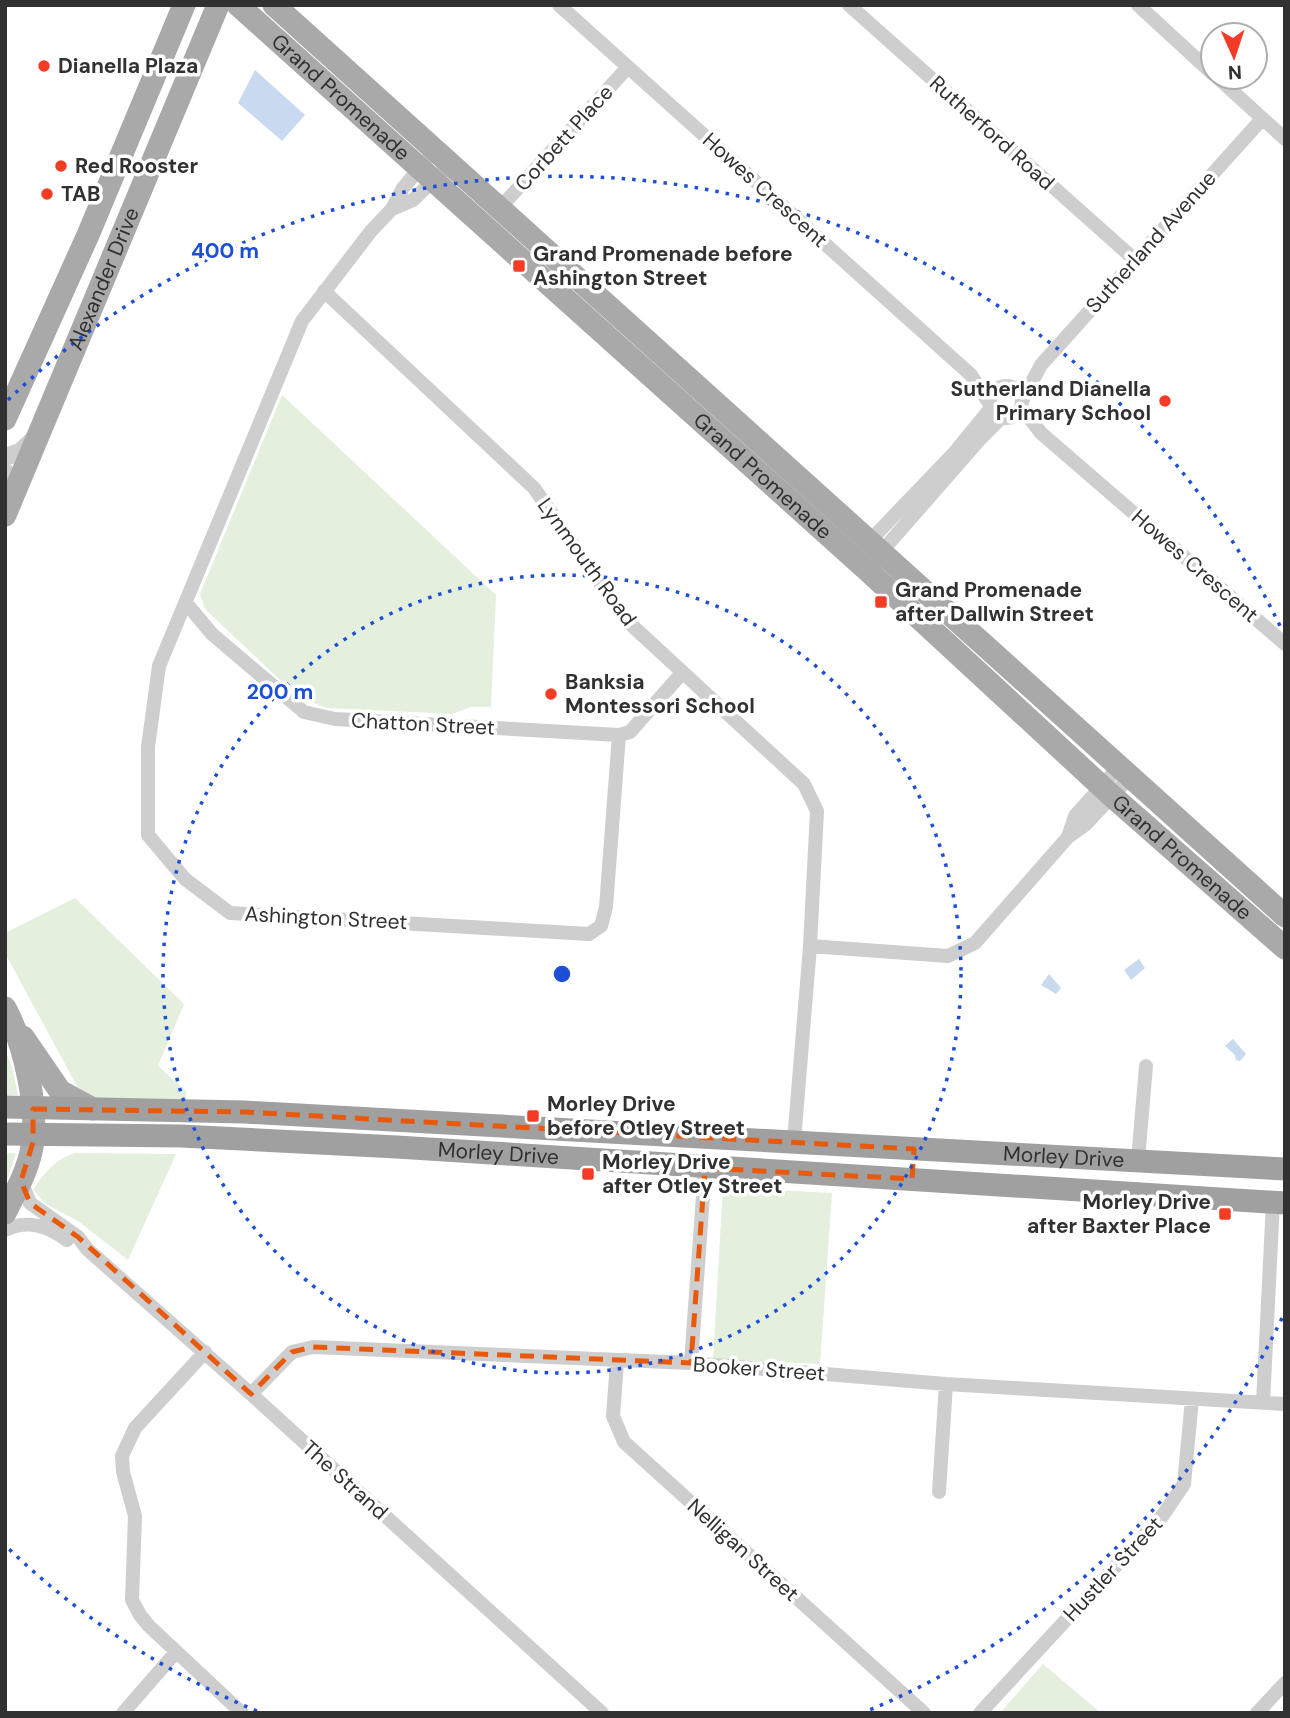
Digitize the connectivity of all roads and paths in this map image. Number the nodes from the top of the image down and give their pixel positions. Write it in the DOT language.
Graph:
graph roads {
  1 [pos="184,5"];
  2 [pos="218,5"];
  3 [pos="238,5"];
  4 [pos="274,5"];
  5 [pos="559,5"];
  6 [pos="849,5"];
  7 [pos="1138,5"];
  8 [pos="1199,60"];
  9 [pos="628,67"];
  10 [pos="1232,91"];
  11 [pos="1262,119"];
  12 [pos="1285,139"];
  13 [pos="442,157"];
  14 [pos="426,175"];
  15 [pos="499,209"];
  16 [pos="1135,260"];
  17 [pos="324,291"];
  18 [pos="1041,365"];
  19 [pos="971,375"];
  20 [pos="1003,387"];
  21 [pos="1022,404"];
  22 [pos="998,412"];
  23 [pos="5,419"];
  24 [pos="726,428"];
  25 [pos="1041,433"];
  26 [pos="37,436"];
  27 [pos="5,457"];
  28 [pos="5,472"];
  29 [pos="8,509"];
  30 [pos="868,555"];
  31 [pos="186,603"];
  32 [pos="1285,644"];
  33 [pos="682,673"];
  34 [pos="619,736"];
  35 [pos="1124,772"];
  36 [pos="1107,791"];
  37 [pos="1285,916"];
  38 [pos="810,946"];
  39 [pos="1285,948"];
  40 [pos="8,1014"];
  41 [pos="1146,1066"];
  42 [pos="5,1107"];
  43 [pos="33,1109"];
  44 [pos="93,1109"];
  45 [pos="34,1133"];
  46 [pos="5,1134"];
  47 [pos="794,1141"];
  48 [pos="914,1149"];
  49 [pos="1138,1160"];
  50 [pos="705,1168"];
  51 [pos="1285,1169"];
  52 [pos="912,1179"];
  53 [pos="21,1181"];
  54 [pos="1279,1203"];
  55 [pos="5,1213"];
  56 [pos="5,1230"];
  57 [pos="88,1249"];
  58 [pos="205,1352"];
  59 [pos="617,1362"];
  60 [pos="691,1363"];
  61 [pos="946,1384"];
  62 [pos="251,1394"];
  63 [pos="1192,1399"];
  64 [pos="1263,1403"];
  65 [pos="1285,1404"];
  66 [pos="939,1492"];
  67 [pos="176,1652"];
  68 [pos="1285,1683"];
  69 [pos="123,1713"];
  70 [pos="243,1713"];
  71 [pos="601,1713"];
  72 [pos="924,1713"];
  73 [pos="980,1713"];
  74 [pos="1257,1713"];
  1 -- 23 [label="main road, Alexander Drive"];
  2 -- 26 [label="main road, Alexander Drive"];
  3 -- 14 [label="main road, Grand Promenade"];
  4 -- 13 [label="main road, Grand Promenade"];
  5 -- 9 [label="street, Howes Crescent"];
  6 -- 16 [label="street, Rutherford Road"];
  7 -- 8 [label="street"];
  9 -- 15 [label="street, Corbett Place"];
  9 -- 19 [label="street, Howes Crescent"];
  10 -- 11 [label="street"];
  11 -- 12 [label="street"];
  11 -- 16 [label="street, Sutherland Avenue"];
  13 -- 14 [label="street, Ashington Street"];
  13 -- 15 [label="main road, Grand Promenade"];
  14 -- 17 [label="street, Ashington Street"];
  14 -- 24 [label="main road, Grand Promenade"];
  15 -- 24 [label="main road, Grand Promenade"];
  16 -- 18 [label="street, Sutherland Avenue"];
  17 -- 31 [label="street, Ashington Street"];
  17 -- 33 [label="street, Lynmouth Road"];
  18 -- 20 [label="street, Sutherland Avenue"];
  18 -- 21 [label="street, Sutherland Avenue"];
  19 -- 20 [label="street, Howes Crescent"];
  19 -- 22 [label="street, Howes Crescent"];
  20 -- 21 [label="street"];
  20 -- 22 [label="street"];
  21 -- 22 [label="street"];
  21 -- 25 [label="street, Howes Crescent"];
  22 -- 25 [label="street, Howes Crescent"];
  22 -- 30 [label="street"];
  24 -- 30 [label="main road, Grand Promenade"];
  25 -- 32 [label="street, Howes Crescent"];
  26 -- 27 [label="street"];
  26 -- 29 [label="main road, Alexander Drive"];
  28 -- 29 [label="street"];
  30 -- 35 [label="main road, Grand Promenade"];
  30 -- 36 [label="main road, Grand Promenade"];
  31 -- 34 [label="street, Chatton Street"];
  31 -- 34 [label="street, Ashington Street"];
  33 -- 34 [label="street"];
  33 -- 38 [label="street, Lynmouth Road"];
  35 -- 36 [label="street"];
  35 -- 37 [label="main road, Grand Promenade"];
  36 -- 38 [label="street"];
  36 -- 39 [label="main road, Grand Promenade"];
  38 -- 47 [label="street, Lynmouth Road"];
  40 -- 43 [label="main road"];
  40 -- 44 [label="main road"];
  41 -- 49 [label="street"];
  42 -- 43 [label="highway, Morley Drive"];
  43 -- 44 [label="highway, Morley Drive"];
  43 -- 45 [label="main road"];
  44 -- 47 [label="highway, Morley Drive"];
  45 -- 46 [label="highway, Morley Drive"];
  45 -- 50 [label="highway, Morley Drive"];
  45 -- 53 [label="main road"];
  47 -- 48 [label="highway, Morley Drive"];
  48 -- 49 [label="highway, Morley Drive"];
  48 -- 52 [label="highway"];
  49 -- 51 [label="highway, Morley Drive"];
  50 -- 52 [label="highway, Morley Drive"];
  50 -- 60 [label="street"];
  52 -- 54 [label="highway, Morley Drive"];
  53 -- 55 [label="main road"];
  53 -- 57 [label="street, The Strand"];
  54 -- 64 [label="street"];
  56 -- 57 [label="street, The Strand"];
  57 -- 58 [label="street, The Strand"];
  58 -- 62 [label="street, The Strand"];
  58 -- 67 [label="street"];
  59 -- 60 [label="street, Booker Street"];
  59 -- 62 [label="street, Booker Street"];
  59 -- 72 [label="street, Nelligan Street"];
  60 -- 61 [label="street, Booker Street"];
  61 -- 63 [label="street, Booker Street"];
  61 -- 66 [label="street"];
  62 -- 71 [label="street, The Strand"];
  63 -- 64 [label="street, Booker Street"];
  63 -- 73 [label="street, Hustler Street"];
  64 -- 65 [label="street, Booker Street"];
  67 -- 69 [label="street"];
  67 -- 70 [label="street"];
  68 -- 74 [label="street"];
}
